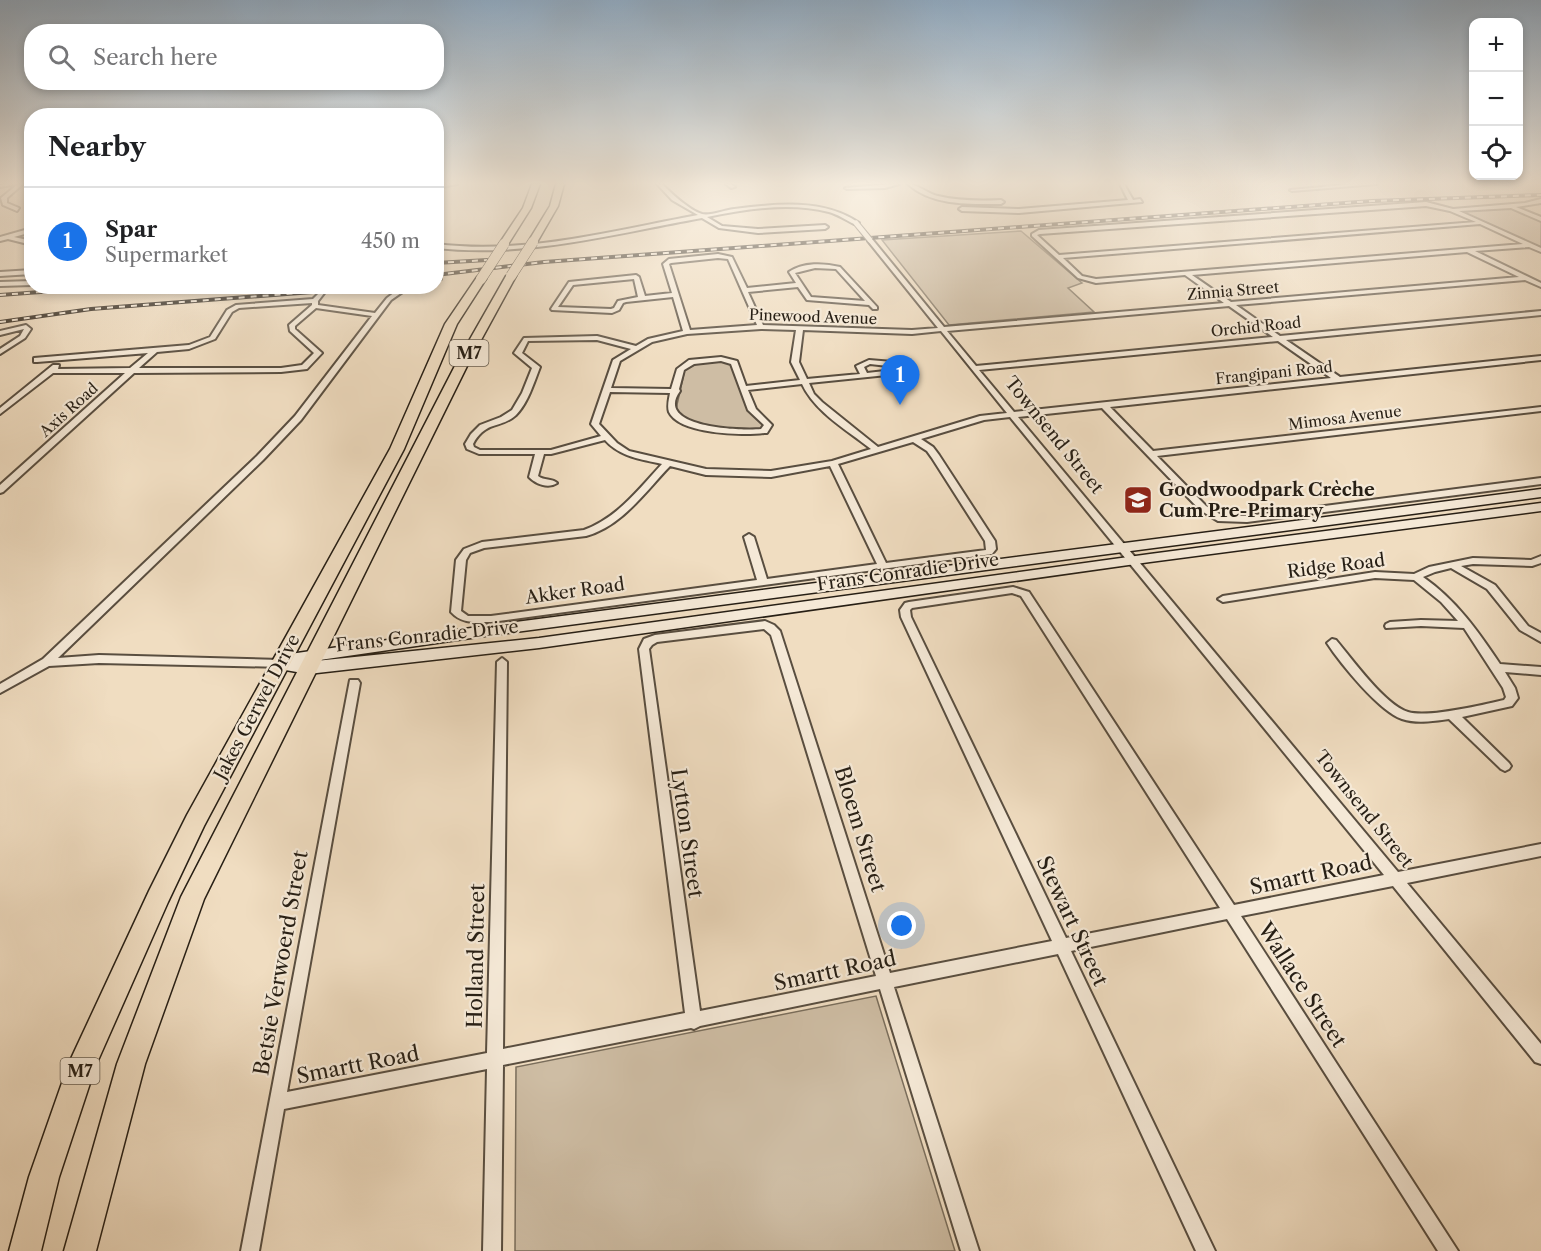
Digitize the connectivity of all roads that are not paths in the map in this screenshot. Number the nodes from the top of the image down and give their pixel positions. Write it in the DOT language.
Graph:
graph roads {
  1 [pos="505,242"];
  2 [pos="532,242"];
  3 [pos="568,242"];
  4 [pos="872,242"];
  5 [pos="1040,242"];
  6 [pos="1239,242"];
  7 [pos="1524,242"];
  8 [pos="1530,245"];
  9 [pos="444,247"];
  10 [pos="1468,250"];
  11 [pos="1541,250"];
  12 [pos="1057,257"];
  13 [pos="24,272"];
  14 [pos="0,274"];
  15 [pos="1187,274"];
  16 [pos="1526,278"];
  17 [pos="24,283"];
  18 [pos="0,284"];
  19 [pos="799,285"];
  20 [pos="1541,285"];
  21 [pos="745,290"];
  22 [pos="321,294"];
  23 [pos="395,294"];
  24 [pos="675,295"];
  25 [pos="642,298"];
  26 [pos="315,304"];
  27 [pos="1231,304"];
  28 [pos="1541,313"];
  29 [pos="376,315"];
  30 [pos="761,327"];
  31 [pos="800,328"];
  32 [pos="943,330"];
  33 [pos="687,332"];
  34 [pos="0,333"];
  35 [pos="1280,339"];
  36 [pos="636,348"];
  37 [pos="155,350"];
  38 [pos="0,352"];
  39 [pos="74,357"];
  40 [pos="1541,358"];
  41 [pos="38,360"];
  42 [pos="974,368"];
  43 [pos="134,370"];
  44 [pos="51,371"];
  45 [pos="865,376"];
  46 [pos="1337,380"];
  47 [pos="805,382"];
  48 [pos="744,388"];
  49 [pos="606,390"];
  50 [pos="676,391"];
  51 [pos="1102,404"];
  52 [pos="1541,409"];
  53 [pos="0,412"];
  54 [pos="1010,414"];
  55 [pos="606,437"];
  56 [pos="913,438"];
  57 [pos="876,449"];
  58 [pos="540,453"];
  59 [pos="1151,454"];
  60 [pos="668,463"];
  61 [pos="833,463"];
  62 [pos="1541,481"];
  63 [pos="553,483"];
  64 [pos="0,490"];
  65 [pos="1541,493"];
  66 [pos="1541,507"];
  67 [pos="748,537"];
  68 [pos="1122,549"];
  69 [pos="1541,559"];
  70 [pos="1133,561"];
  71 [pos="1452,564"];
  72 [pos="883,567"];
  73 [pos="1416,577"];
  74 [pos="763,582"];
  75 [pos="1022,592"];
  76 [pos="1223,599"];
  77 [pos="1467,625"];
  78 [pos="1390,626"];
  79 [pos="770,627"];
  80 [pos="1541,638"];
  81 [pos="1332,643"];
  82 [pos="47,662"];
  83 [pos="291,662"];
  84 [pos="502,662"];
  85 [pos="1496,668"];
  86 [pos="1541,671"];
  87 [pos="354,683"];
  88 [pos="0,689"];
  89 [pos="1451,714"];
  90 [pos="1505,766"];
  91 [pos="1541,850"];
  92 [pos="1396,878"];
  93 [pos="1231,913"];
  94 [pos="1060,945"];
  95 [pos="886,982"];
  96 [pos="694,1021"];
  97 [pos="1541,1056"];
  98 [pos="495,1059"];
  99 [pos="278,1102"];
  100 [pos="25,1251"];
  101 [pos="81,1251"];
  102 [pos="250,1251"];
  103 [pos="492,1251"];
  104 [pos="970,1251"];
  105 [pos="1206,1251"];
  106 [pos="1449,1251"];
  1 -- 83 [label="highway, Jakes Gerwel Drive / M7, bridge"];
  2 -- 83 [label="highway, Jakes Gerwel Drive / M7, bridge"];
  3 -- 9 [label="street, Townsend Street"];
  4 -- 32 [label="street, Townsend Street, bridge"];
  5 -- 12 [label="street"];
  6 -- 12 [label="street"];
  7 -- 8 [label="street"];
  8 -- 10 [label="street"];
  8 -- 11 [label="street"];
  10 -- 15 [label="street"];
  10 -- 16 [label="street"];
  12 -- 15 [label="street"];
  13 -- 14 [label="street"];
  15 -- 27 [label="street"];
  16 -- 20 [label="street"];
  16 -- 27 [label="street, Zinnia Street"];
  17 -- 18 [label="street"];
  19 -- 19 [label="street"];
  19 -- 21 [label="street"];
  21 -- 24 [label="street"];
  21 -- 30 [label="street"];
  22 -- 26 [label="street"];
  23 -- 29 [label="street"];
  24 -- 25 [label="street"];
  24 -- 33 [label="street"];
  25 -- 25 [label="street"];
  26 -- 29 [label="street"];
  26 -- 37 [label="street"];
  26 -- 43 [label="street"];
  27 -- 32 [label="street, Zinnia Street"];
  27 -- 35 [label="street"];
  28 -- 35 [label="street, Orchid Road"];
  29 -- 82 [label="street"];
  30 -- 31 [label="street, Pinewood Avenue"];
  30 -- 33 [label="street, Pinewood Avenue"];
  31 -- 32 [label="street, Pinewood Avenue"];
  31 -- 47 [label="street"];
  32 -- 42 [label="street, Townsend Street"];
  33 -- 36 [label="street, Pinewood Avenue"];
  34 -- 38 [label="street"];
  35 -- 42 [label="street, Orchid Road"];
  35 -- 46 [label="street"];
  36 -- 49 [label="street, Pinewood Avenue"];
  36 -- 58 [label="street"];
  37 -- 39 [label="street"];
  37 -- 43 [label="street, Axis Road"];
  39 -- 41 [label="street"];
  39 -- 44 [label="street"];
  40 -- 46 [label="street, Frangipani Road"];
  42 -- 54 [label="street, Townsend Street"];
  43 -- 44 [label="street"];
  43 -- 64 [label="street, Axis Road"];
  44 -- 53 [label="street"];
  45 -- 47 [label="street"];
  46 -- 51 [label="street, Frangipani Road"];
  47 -- 48 [label="street"];
  47 -- 57 [label="street"];
  48 -- 50 [label="street"];
  48 -- 50 [label="street"];
  49 -- 50 [label="street"];
  49 -- 55 [label="street, Pinewood Avenue"];
  51 -- 54 [label="street, Frangipani Road"];
  51 -- 59 [label="street"];
  52 -- 59 [label="street, Mimosa Avenue"];
  54 -- 56 [label="street"];
  54 -- 68 [label="street, Townsend Street"];
  55 -- 58 [label="street"];
  55 -- 60 [label="street"];
  56 -- 57 [label="street"];
  56 -- 72 [label="street, Akker Road"];
  57 -- 61 [label="street"];
  58 -- 63 [label="street"];
  59 -- 62 [label="street"];
  60 -- 61 [label="street"];
  60 -- 74 [label="street, Akker Road"];
  61 -- 72 [label="street"];
  65 -- 68 [label="main road, Frans Conradie Drive"];
  66 -- 70 [label="main road, Frans Conradie Drive"];
  67 -- 74 [label="street"];
  68 -- 70 [label="street, Townsend Street"];
  68 -- 83 [label="main road, Frans Conradie Drive"];
  69 -- 71 [label="street, Ridge Road"];
  70 -- 83 [label="main road, Frans Conradie Drive"];
  70 -- 92 [label="street, Townsend Street"];
  71 -- 73 [label="street, Ridge Road"];
  71 -- 80 [label="street"];
  72 -- 74 [label="street, Akker Road"];
  73 -- 76 [label="street, Ridge Road"];
  73 -- 77 [label="street"];
  75 -- 93 [label="street, Wallace Street"];
  75 -- 94 [label="street, Stewart Street"];
  77 -- 78 [label="street"];
  77 -- 85 [label="street"];
  79 -- 95 [label="street, Bloem Street"];
  79 -- 96 [label="street, Lytton Street"];
  81 -- 89 [label="street"];
  82 -- 83 [label="street"];
  82 -- 88 [label="street"];
  83 -- 100 [label="highway, Jakes Gerwel Drive / M7"];
  83 -- 101 [label="highway, Jakes Gerwel Drive / M7"];
  84 -- 98 [label="street, Holland Street"];
  85 -- 86 [label="street"];
  85 -- 89 [label="street"];
  87 -- 99 [label="street, Betsie Verwoerd Street"];
  89 -- 90 [label="street"];
  91 -- 92 [label="street, Smartt Road"];
  92 -- 93 [label="street, Smartt Road"];
  92 -- 97 [label="street, Townsend Street"];
  93 -- 94 [label="street, Smartt Road"];
  93 -- 106 [label="street, Wallace Street"];
  94 -- 95 [label="street, Smartt Road"];
  94 -- 105 [label="street, Stewart Street"];
  95 -- 96 [label="street, Smartt Road"];
  95 -- 104 [label="street, Bloem Street"];
  96 -- 98 [label="street, Smartt Road"];
  98 -- 99 [label="street, Smartt Road"];
  98 -- 103 [label="street, Holland Street"];
  99 -- 102 [label="street, Betsie Verwoerd Street"];
}
